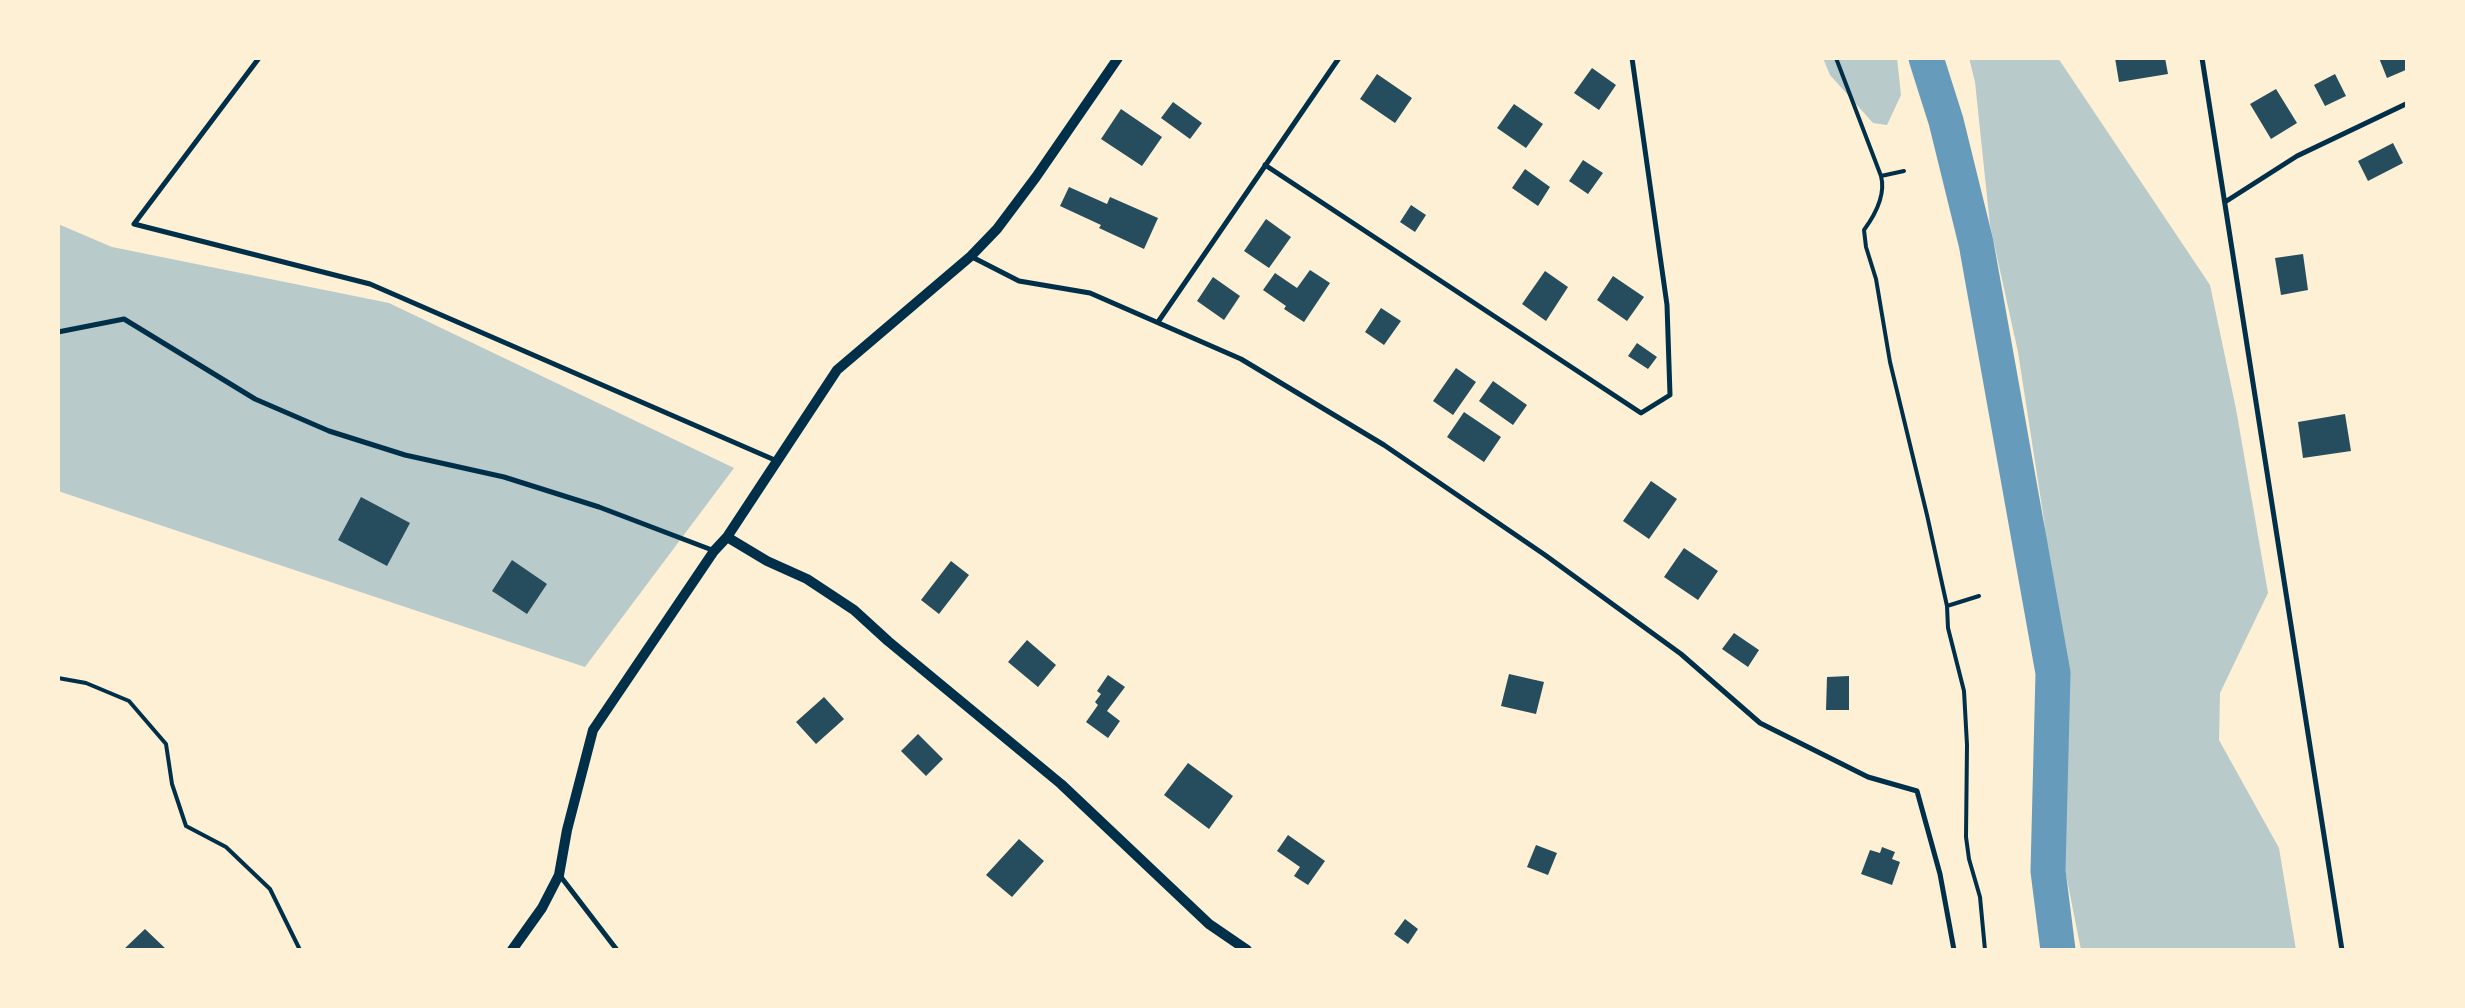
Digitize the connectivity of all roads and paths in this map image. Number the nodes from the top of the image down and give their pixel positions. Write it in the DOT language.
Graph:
graph roads {
  1 [pos="258,58"];
  2 [pos="1118,58"];
  3 [pos="1339,58"];
  4 [pos="1632,58"];
  5 [pos="1836,58"];
  6 [pos="2202,58"];
  7 [pos="2408,103"];
  8 [pos="1265,165"];
  9 [pos="1904,171"];
  10 [pos="1881,176"];
  11 [pos="2225,202"];
  12 [pos="971,256"];
  13 [pos="1158,322"];
  14 [pos="58,332"];
  15 [pos="777,460"];
  16 [pos="727,537"];
  17 [pos="714,551"];
  18 [pos="1979,596"];
  19 [pos="1947,606"];
  20 [pos="58,678"];
  21 [pos="560,875"];
  22 [pos="300,950"];
  23 [pos="512,950"];
  24 [pos="617,950"];
  25 [pos="1247,950"];
  26 [pos="1954,950"];
  27 [pos="1984,950"];
  28 [pos="2342,950"];
  1 -- 15 [label="lane"];
  2 -- 12 [label="street"];
  3 -- 8 [label="lane"];
  4 -- 8 [label="lane"];
  5 -- 10 [label="path"];
  6 -- 11 [label="lane"];
  7 -- 11 [label="lane"];
  8 -- 13 [label="lane"];
  9 -- 10 [label="path"];
  10 -- 19 [label="path"];
  11 -- 28 [label="lane"];
  12 -- 13 [label="lane"];
  12 -- 15 [label="street"];
  13 -- 26 [label="lane"];
  14 -- 17 [label="lane"];
  15 -- 16 [label="street"];
  16 -- 17 [label="street"];
  16 -- 25 [label="street"];
  17 -- 21 [label="street"];
  18 -- 19 [label="path"];
  19 -- 27 [label="path"];
  20 -- 22 [label="path"];
  21 -- 23 [label="street"];
  21 -- 24 [label="lane"];
}
